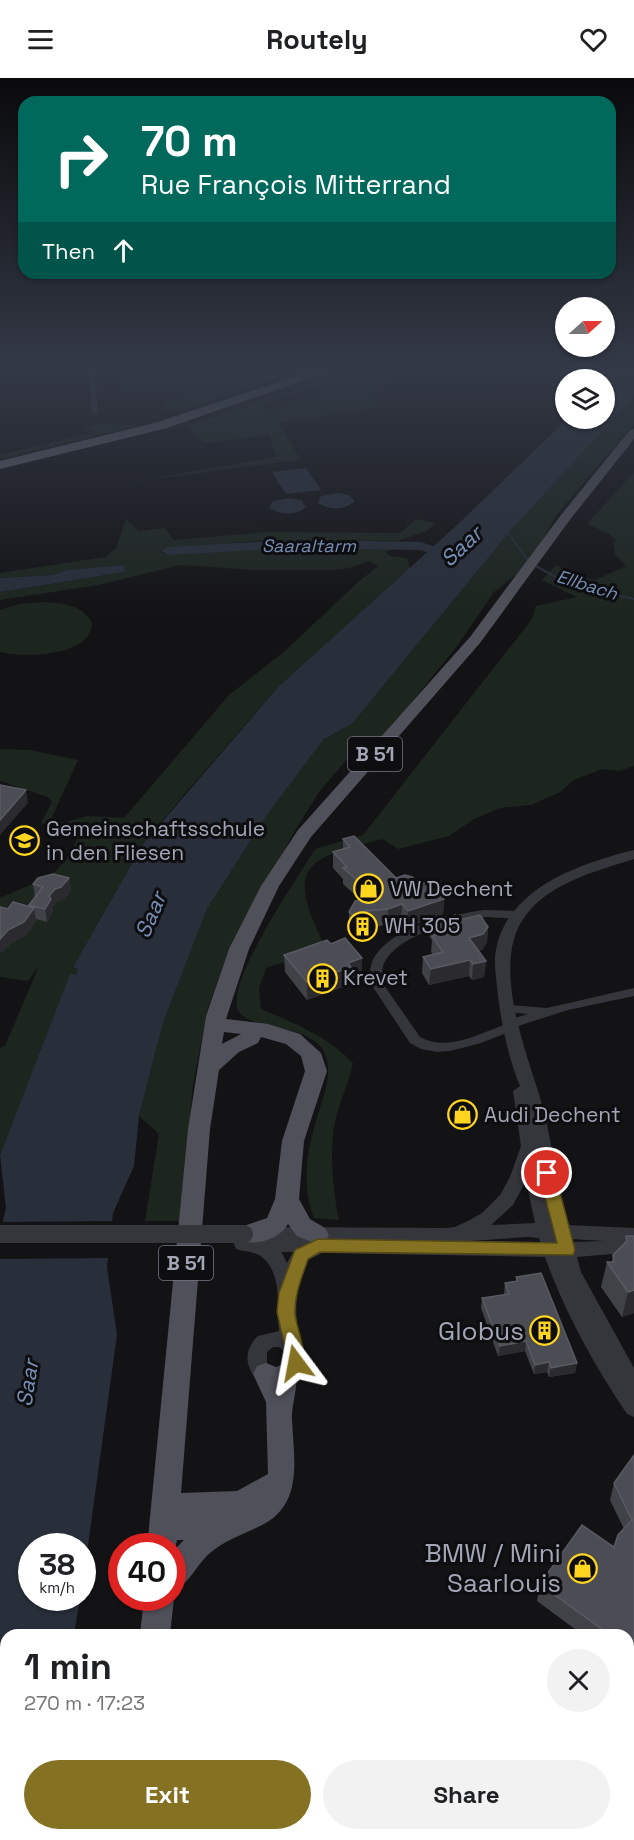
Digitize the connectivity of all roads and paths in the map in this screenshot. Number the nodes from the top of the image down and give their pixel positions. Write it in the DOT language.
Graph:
graph roads {
  1 [pos="56,449"];
  2 [pos="63,449"];
  3 [pos="620,449"];
  4 [pos="0,464"];
  5 [pos="634,854"];
  6 [pos="517,915"];
  7 [pos="634,992"];
  8 [pos="511,1019"];
  9 [pos="213,1030"];
  10 [pos="284,1036"];
  11 [pos="251,1038"];
  12 [pos="207,1068"];
  13 [pos="524,1077"];
  14 [pos="528,1139"];
  15 [pos="287,1199"];
  16 [pos="549,1211"];
  17 [pos="554,1231"];
  18 [pos="0,1234"];
  19 [pos="447,1235"];
  20 [pos="634,1235"];
  21 [pos="246,1239"];
  22 [pos="318,1240"];
  23 [pos="0,1244"];
  24 [pos="634,1245"];
  25 [pos="560,1250"];
  26 [pos="566,1273"];
  27 [pos="288,1293"];
  28 [pos="282,1342"];
  29 [pos="275,1374"];
  30 [pos="634,1385"];
  31 [pos="634,1408"];
  32 [pos="281,1471"];
  33 [pos="229,1525"];
  34 [pos="164,1526"];
  35 [pos="186,1558"];
  1 -- 4 [label="highway"];
  2 -- 4 [label="highway"];
  3 -- 9 [label="main road, B 51"];
  5 -- 6 [label="street"];
  6 -- 8 [label="street"];
  6 -- 8 [label="street"];
  7 -- 8 [label="street"];
  8 -- 13 [label="street"];
  9 -- 10 [label="main road"];
  9 -- 11 [label="main road"];
  9 -- 12 [label="main road, B 51"];
  10 -- 11 [label="main road"];
  10 -- 15 [label="main road"];
  11 -- 12 [label="main road"];
  12 -- 34 [label="main road, B 51"];
  13 -- 14 [label="street"];
  13 -- 16 [label="street"];
  14 -- 16 [label="street"];
  14 -- 19 [label="street"];
  15 -- 21 [label="main road"];
  15 -- 22 [label="main road"];
  16 -- 17 [label="street"];
  17 -- 19 [label="street"];
  17 -- 20 [label="street"];
  17 -- 25 [label="street"];
  18 -- 21 [label="street, bridge"];
  19 -- 22 [label="street"];
  21 -- 22 [label="street"];
  21 -- 23 [label="street"];
  21 -- 27 [label="street"];
  22 -- 25 [label="street"];
  22 -- 27 [label="street"];
  24 -- 25 [label="street"];
  25 -- 26 [label="street"];
  26 -- 30 [label="street"];
  26 -- 31 [label="street"];
  27 -- 28 [label="street"];
  28 -- 29 [label="street"];
  28 -- 29 [label="street"];
  29 -- 32 [label="main road"];
  32 -- 33 [label="main road"];
  32 -- 34 [label="main road"];
  33 -- 34 [label="main road"];
  33 -- 35 [label="main road"];
}
